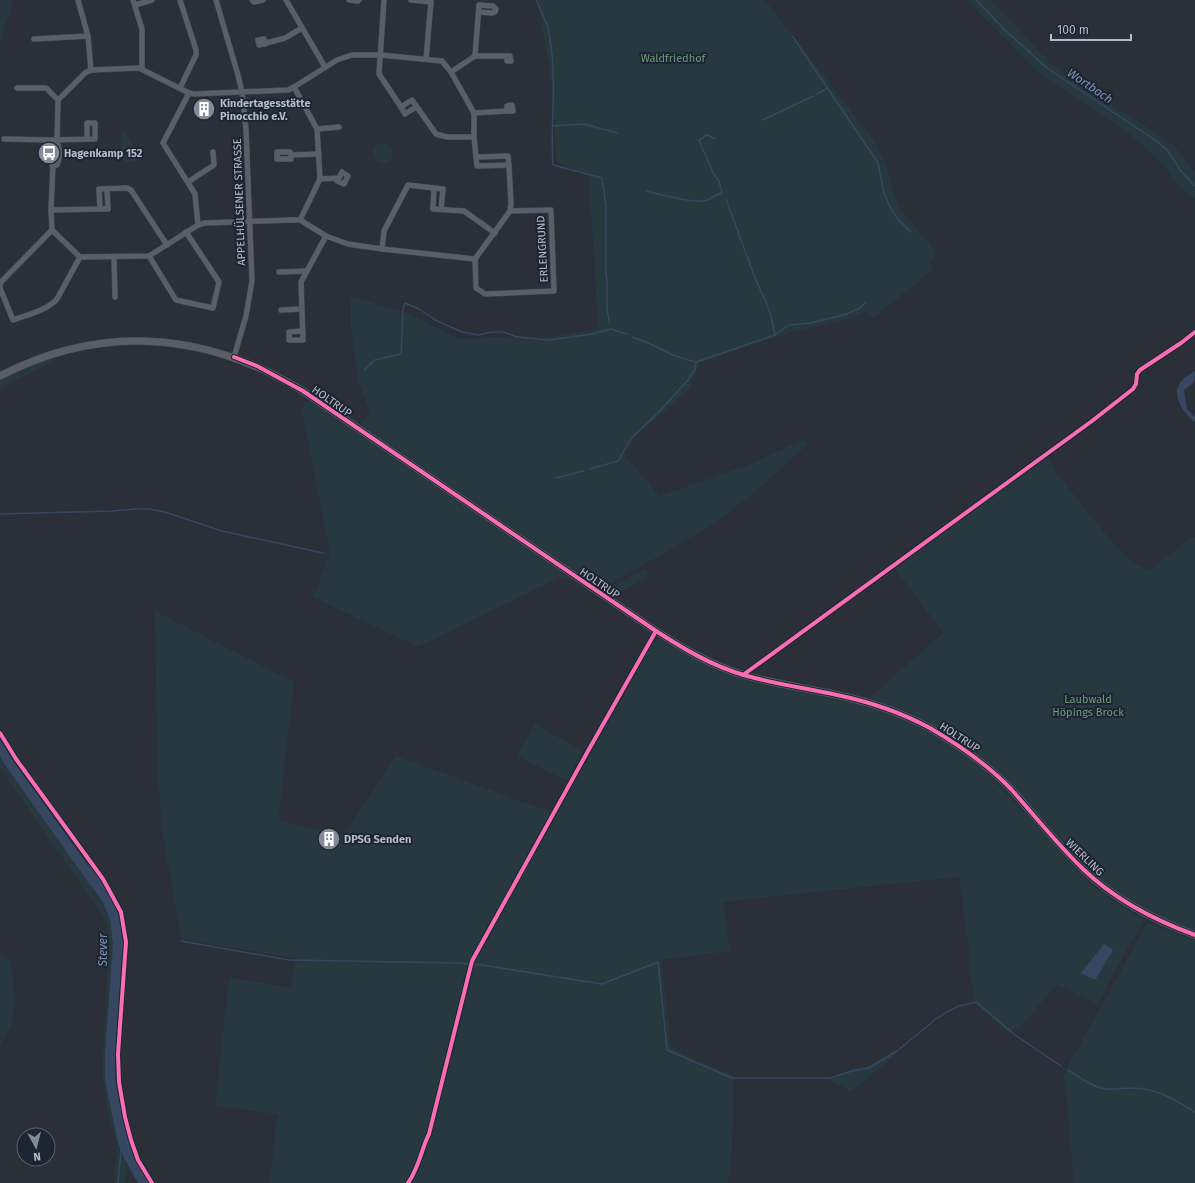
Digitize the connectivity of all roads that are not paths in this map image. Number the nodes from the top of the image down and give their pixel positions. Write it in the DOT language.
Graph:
graph roads {
  1 [pos="78,0"];
  2 [pos="152,0"];
  3 [pos="180,0"];
  4 [pos="216,0"];
  5 [pos="252,0"];
  6 [pos="263,0"];
  7 [pos="286,0"];
  8 [pos="349,0"];
  9 [pos="359,0"];
  10 [pos="384,0"];
  11 [pos="411,0"];
  12 [pos="134,3"];
  13 [pos="479,12"];
  14 [pos="302,28"];
  15 [pos="88,36"];
  16 [pos="34,39"];
  17 [pos="265,44"];
  18 [pos="381,55"];
  19 [pos="475,56"];
  20 [pos="507,56"];
  21 [pos="426,59"];
  22 [pos="325,67"];
  23 [pos="142,69"];
  24 [pos="91,70"];
  25 [pos="451,72"];
  26 [pos="294,87"];
  27 [pos="18,88"];
  28 [pos="180,88"];
  29 [pos="242,92"];
  30 [pos="189,93"];
  31 [pos="58,100"];
  32 [pos="401,107"];
  33 [pos="416,107"];
  34 [pos="507,111"];
  35 [pos="474,112"];
  36 [pos="339,127"];
  37 [pos="317,129"];
  38 [pos="474,137"];
  39 [pos="4,139"];
  40 [pos="87,139"];
  41 [pos="57,141"];
  42 [pos="214,152"];
  43 [pos="319,154"];
  44 [pos="290,155"];
  45 [pos="476,157"];
  46 [pos="509,165"];
  47 [pos="339,178"];
  48 [pos="320,180"];
  49 [pos="188,182"];
  50 [pos="434,188"];
  51 [pos="107,189"];
  52 [pos="100,209"];
  53 [pos="441,209"];
  54 [pos="51,210"];
  55 [pos="510,212"];
  56 [pos="300,220"];
  57 [pos="250,221"];
  58 [pos="198,225"];
  59 [pos="52,230"];
  60 [pos="186,232"];
  61 [pos="495,233"];
  62 [pos="326,236"];
  63 [pos="167,245"];
  64 [pos="382,250"];
  65 [pos="114,256"];
  66 [pos="149,256"];
  67 [pos="80,257"];
  68 [pos="475,259"];
  69 [pos="307,270"];
  70 [pos="279,272"];
  71 [pos="0,287"];
  72 [pos="115,297"];
  73 [pos="302,309"];
  74 [pos="281,310"];
  75 [pos="302,331"];
  76 [pos="234,357"];
  77 [pos="0,376"];
  78 [pos="983,764"];
  79 [pos="1195,935"];
  1 -- 15 [label="street"];
  2 -- 12 [label="street"];
  3 -- 28 [label="street"];
  4 -- 29 [label="street, APPELHÜLSENER STRASSE"];
  5 -- 6 [label="street"];
  7 -- 14 [label="street"];
  8 -- 9 [label="street"];
  10 -- 18 [label="street"];
  11 -- 21 [label="street"];
  12 -- 23 [label="street"];
  13 -- 19 [label="street"];
  14 -- 17 [label="street"];
  14 -- 22 [label="street"];
  15 -- 16 [label="street"];
  15 -- 24 [label="street"];
  18 -- 21 [label="street"];
  18 -- 22 [label="street"];
  18 -- 32 [label="street"];
  19 -- 20 [label="street"];
  19 -- 25 [label="street"];
  21 -- 25 [label="street"];
  22 -- 26 [label="street"];
  23 -- 24 [label="street"];
  23 -- 28 [label="street"];
  24 -- 31 [label="street"];
  25 -- 35 [label="street"];
  26 -- 29 [label="street"];
  26 -- 37 [label="street"];
  27 -- 31 [label="street"];
  28 -- 30 [label="street"];
  29 -- 30 [label="street"];
  29 -- 57 [label="street, APPELHÜLSENER STRASSE"];
  30 -- 49 [label="street"];
  31 -- 41 [label="street"];
  32 -- 33 [label="street"];
  32 -- 33 [label="street"];
  33 -- 38 [label="street"];
  34 -- 35 [label="street"];
  35 -- 38 [label="street"];
  36 -- 37 [label="street"];
  37 -- 43 [label="street"];
  38 -- 45 [label="street"];
  39 -- 41 [label="street"];
  40 -- 41 [label="street"];
  41 -- 54 [label="street"];
  42 -- 49 [label="street"];
  43 -- 44 [label="street"];
  43 -- 48 [label="street"];
  45 -- 46 [label="street"];
  45 -- 46 [label="street"];
  46 -- 55 [label="street"];
  47 -- 48 [label="street"];
  48 -- 56 [label="street"];
  49 -- 58 [label="street"];
  50 -- 53 [label="street"];
  50 -- 53 [label="street"];
  50 -- 64 [label="street"];
  51 -- 52 [label="street"];
  51 -- 52 [label="street"];
  51 -- 63 [label="street"];
  52 -- 54 [label="street"];
  53 -- 61 [label="street"];
  54 -- 59 [label="street"];
  55 -- 61 [label="street"];
  55 -- 68 [label="street, ERLENGRUND"];
  56 -- 57 [label="street"];
  56 -- 62 [label="street"];
  57 -- 58 [label="street"];
  57 -- 76 [label="street, APPELHÜLSENER STRASSE"];
  58 -- 60 [label="street"];
  59 -- 67 [label="street"];
  59 -- 71 [label="street"];
  60 -- 63 [label="street"];
  60 -- 66 [label="street"];
  61 -- 68 [label="street"];
  62 -- 64 [label="street"];
  62 -- 69 [label="street"];
  63 -- 66 [label="street"];
  64 -- 68 [label="street"];
  65 -- 66 [label="street"];
  65 -- 67 [label="street"];
  65 -- 72 [label="street"];
  67 -- 71 [label="street"];
  69 -- 70 [label="street"];
  69 -- 73 [label="street"];
  73 -- 74 [label="street"];
  73 -- 75 [label="street"];
  76 -- 77 [label="main road, HOLTRUP"];
  76 -- 78 [label="main road, HOLTRUP"];
  78 -- 79 [label="main road, WIERLING"];
}
